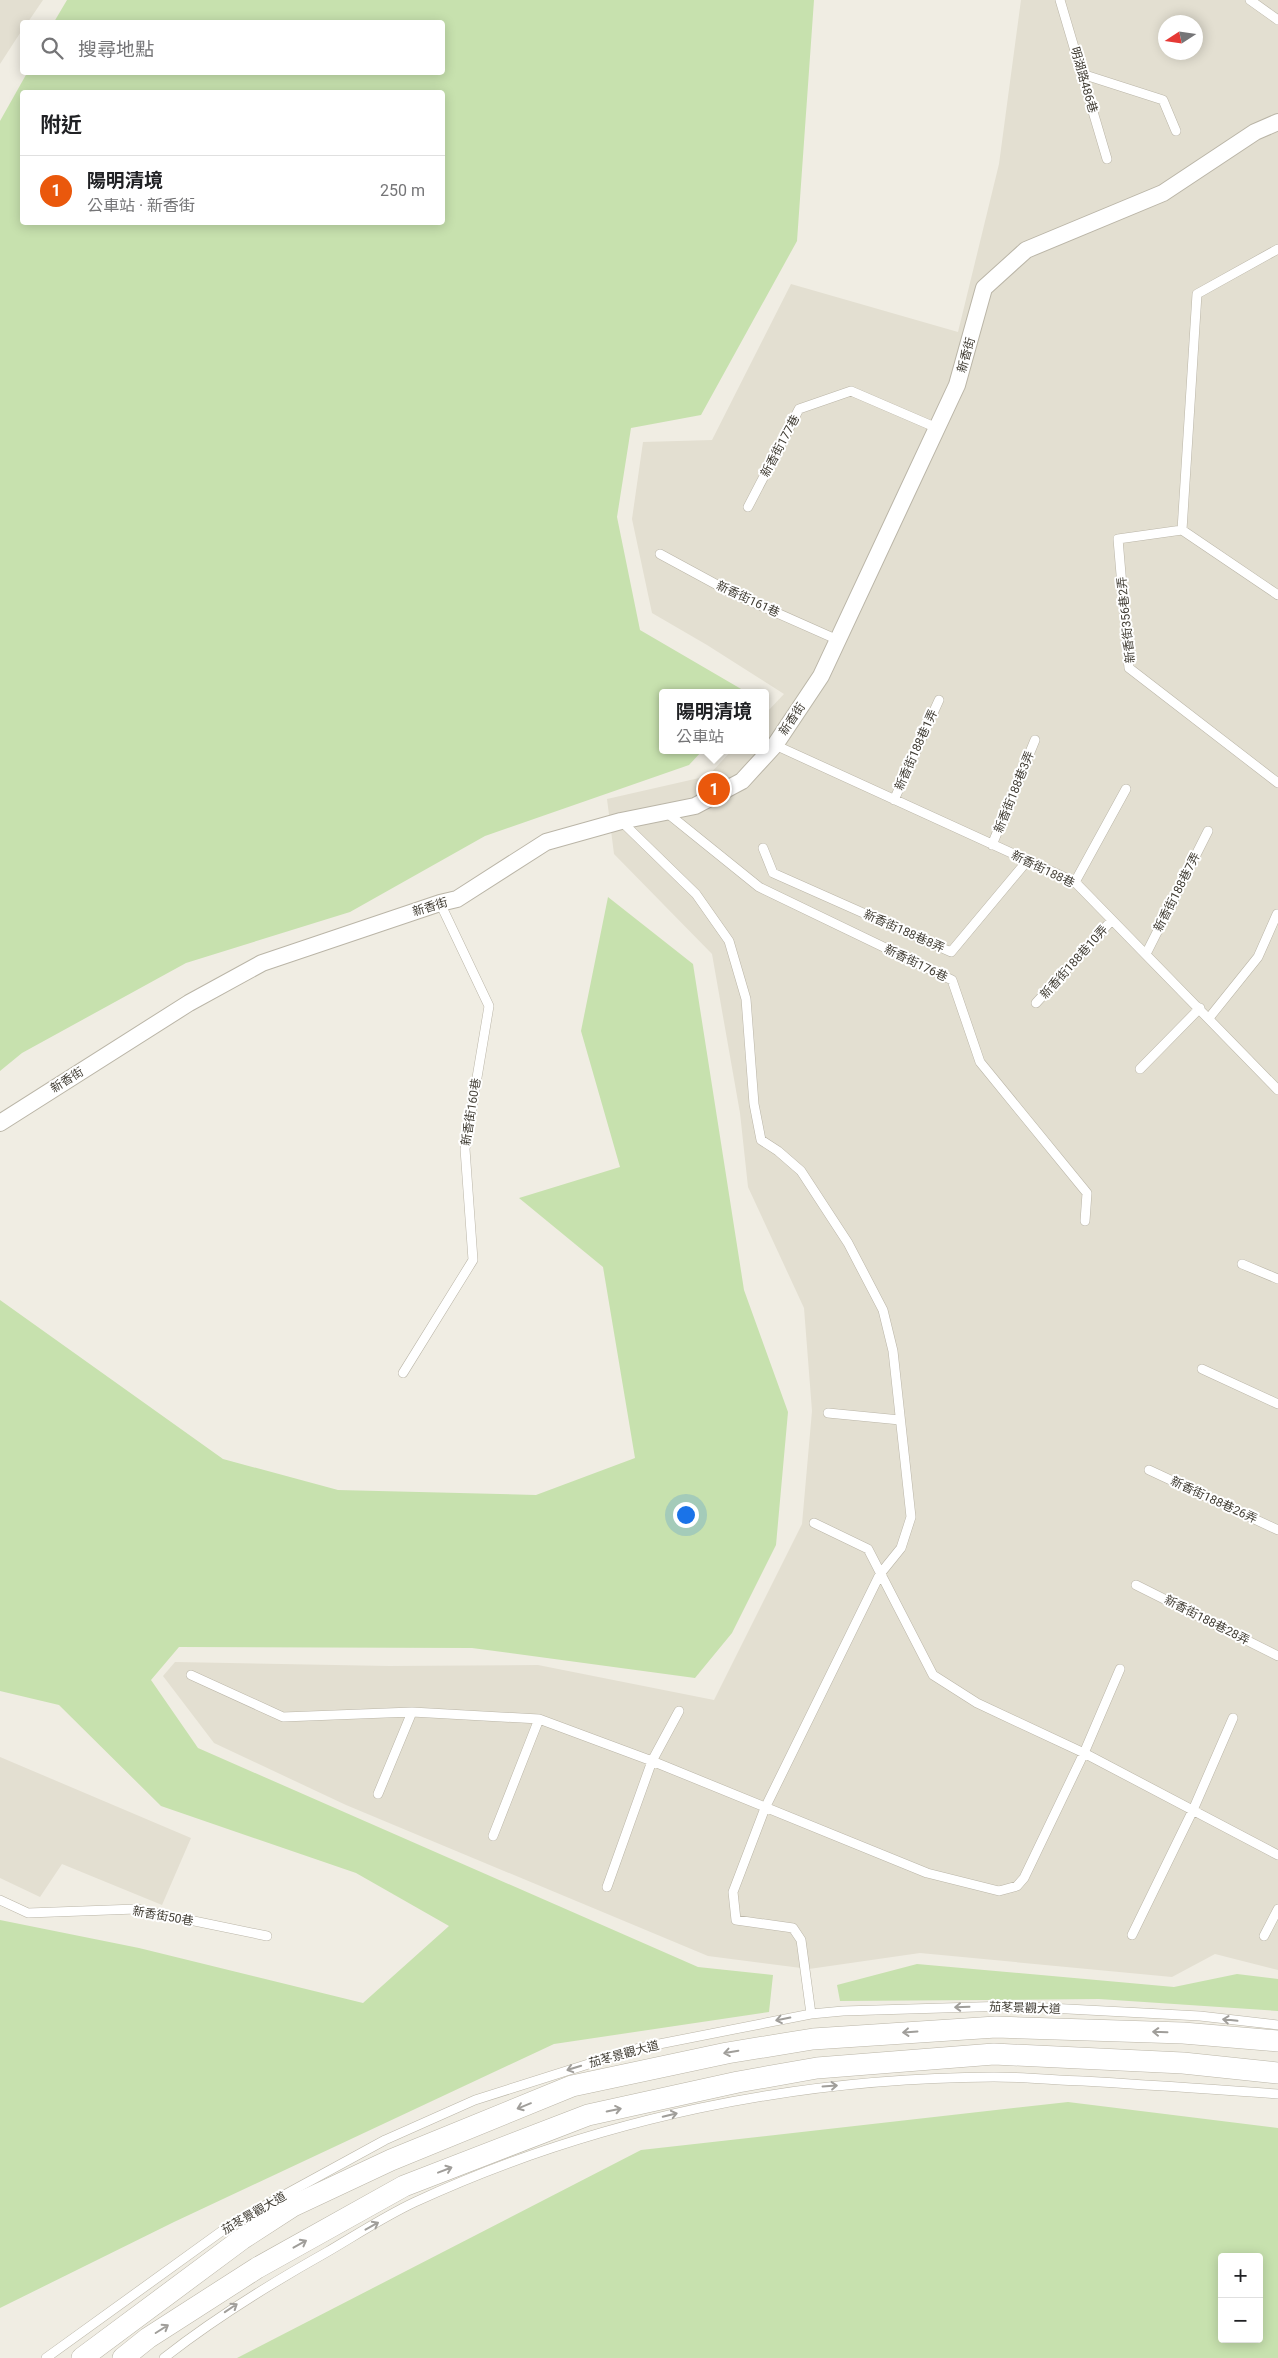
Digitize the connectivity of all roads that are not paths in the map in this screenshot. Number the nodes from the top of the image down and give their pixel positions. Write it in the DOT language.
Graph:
graph roads {
  1 [pos="1060,0"];
  2 [pos="1250,0"];
  3 [pos="1278,20"];
  4 [pos="1082,74"];
  5 [pos="1278,122"];
  6 [pos="1176,130"];
  7 [pos="1107,159"];
  8 [pos="1278,249"];
  9 [pos="937,428"];
  10 [pos="748,507"];
  11 [pos="1182,530"];
  12 [pos="660,554"];
  13 [pos="1278,595"];
  14 [pos="838,640"];
  15 [pos="939,700"];
  16 [pos="1035,740"];
  17 [pos="775,745"];
  18 [pos="769,752"];
  19 [pos="767,754"];
  20 [pos="1278,783"];
  21 [pos="1126,790"];
  22 [pos="894,800"];
  23 [pos="666,812"];
  24 [pos="621,821"];
  25 [pos="1208,831"];
  26 [pos="992,844"];
  27 [pos="764,848"];
  28 [pos="1026,860"];
  29 [pos="1075,882"];
  30 [pos="440,903"];
  31 [pos="1277,914"];
  32 [pos="1112,920"];
  33 [pos="1146,954"];
  34 [pos="1036,1004"];
  35 [pos="1200,1008"];
  36 [pos="1209,1018"];
  37 [pos="1140,1069"];
  38 [pos="1278,1090"];
  39 [pos="0,1123"];
  40 [pos="1085,1221"];
  41 [pos="1242,1264"];
  42 [pos="1278,1279"];
  43 [pos="1202,1369"];
  44 [pos="403,1373"];
  45 [pos="1278,1404"];
  46 [pos="828,1413"];
  47 [pos="900,1420"];
  48 [pos="1149,1470"];
  49 [pos="814,1523"];
  50 [pos="1278,1530"];
  51 [pos="880,1574"];
  52 [pos="1136,1584"];
  53 [pos="1278,1656"];
  54 [pos="1120,1669"];
  55 [pos="191,1675"];
  56 [pos="679,1711"];
  57 [pos="412,1712"];
  58 [pos="1233,1718"];
  59 [pos="540,1719"];
  60 [pos="1084,1753"];
  61 [pos="652,1762"];
  62 [pos="378,1794"];
  63 [pos="765,1808"];
  64 [pos="1193,1810"];
  65 [pos="493,1836"];
  66 [pos="1278,1855"];
  67 [pos="606,1887"];
  68 [pos="0,1900"];
  69 [pos="1278,1909"];
  70 [pos="1132,1935"];
  71 [pos="267,1936"];
  72 [pos="1264,1936"];
  73 [pos="811,2014"];
  74 [pos="1278,2025"];
  75 [pos="1278,2041"];
  76 [pos="1278,2072"];
  77 [pos="1278,2094"];
  78 [pos="293,2206"];
  79 [pos="216,2236"];
  80 [pos="46,2358"];
  81 [pos="82,2358"];
  82 [pos="123,2358"];
  83 [pos="164,2358"];
  1 -- 4 [label="lane, 明湖路486巷"];
  2 -- 3 [label="lane"];
  4 -- 6 [label="lane"];
  4 -- 7 [label="lane, 明湖路486巷"];
  5 -- 9 [label="street, 新香街"];
  8 -- 11 [label="lane"];
  9 -- 10 [label="lane, 新香街177巷"];
  9 -- 14 [label="street, 新香街"];
  11 -- 13 [label="lane"];
  11 -- 20 [label="lane, 新香街356巷2弄"];
  12 -- 14 [label="lane, 新香街161巷"];
  14 -- 17 [label="street, 新香街"];
  15 -- 22 [label="lane, 新香街188巷1弄"];
  16 -- 26 [label="lane, 新香街188巷3弄"];
  17 -- 18 [label="street, 新香街"];
  17 -- 22 [label="lane, 新香街188巷"];
  19 -- 23 [label="street, 新香街"];
  21 -- 29 [label="lane"];
  22 -- 26 [label="lane, 新香街188巷"];
  23 -- 24 [label="street, 新香街"];
  23 -- 40 [label="lane, 新香街176巷"];
  24 -- 30 [label="street, 新香街"];
  24 -- 47 [label="lane"];
  25 -- 33 [label="lane, 新香街188巷7弄"];
  26 -- 28 [label="lane, 新香街188巷"];
  27 -- 28 [label="lane, 新香街188巷8弄"];
  28 -- 29 [label="lane, 新香街188巷"];
  29 -- 32 [label="lane, 新香街188巷"];
  30 -- 39 [label="street, 新香街"];
  30 -- 44 [label="lane, 新香街160巷"];
  31 -- 36 [label="lane"];
  32 -- 33 [label="lane, 新香街188巷"];
  32 -- 34 [label="lane, 新香街188巷10弄"];
  33 -- 35 [label="lane, 新香街188巷"];
  35 -- 36 [label="lane, 新香街188巷"];
  35 -- 37 [label="lane"];
  36 -- 38 [label="lane, 新香街188巷"];
  41 -- 42 [label="lane"];
  43 -- 45 [label="lane"];
  46 -- 47 [label="lane"];
  47 -- 51 [label="lane"];
  48 -- 50 [label="lane, 新香街188巷26弄"];
  49 -- 51 [label="lane"];
  51 -- 60 [label="lane"];
  51 -- 63 [label="lane"];
  52 -- 53 [label="lane, 新香街188巷28弄"];
  54 -- 60 [label="lane"];
  55 -- 57 [label="lane"];
  56 -- 61 [label="lane"];
  57 -- 59 [label="lane"];
  57 -- 62 [label="lane"];
  58 -- 64 [label="lane"];
  59 -- 61 [label="lane"];
  59 -- 65 [label="lane"];
  60 -- 63 [label="lane"];
  60 -- 64 [label="lane"];
  61 -- 63 [label="lane"];
  61 -- 67 [label="lane"];
  63 -- 73 [label="lane"];
  64 -- 66 [label="lane"];
  64 -- 70 [label="lane"];
  68 -- 71 [label="lane, 新香街50巷"];
  69 -- 72 [label="lane"];
  74 -- 73 [label="lane, 茄苳景觀大道, one-way"];
  73 -- 79 [label="lane, 茄苳景觀大道, one-way"];
  75 -- 78 [label="street, 茄苳景觀大道, one-way"];
  82 -- 76 [label="street, one-way"];
  83 -- 77 [label="lane, one-way"];
  78 -- 79 [label="lane"];
  78 -- 81 [label="street, 茄苳景觀大道"];
  79 -- 80 [label="lane, 茄苳景觀大道"];
}
